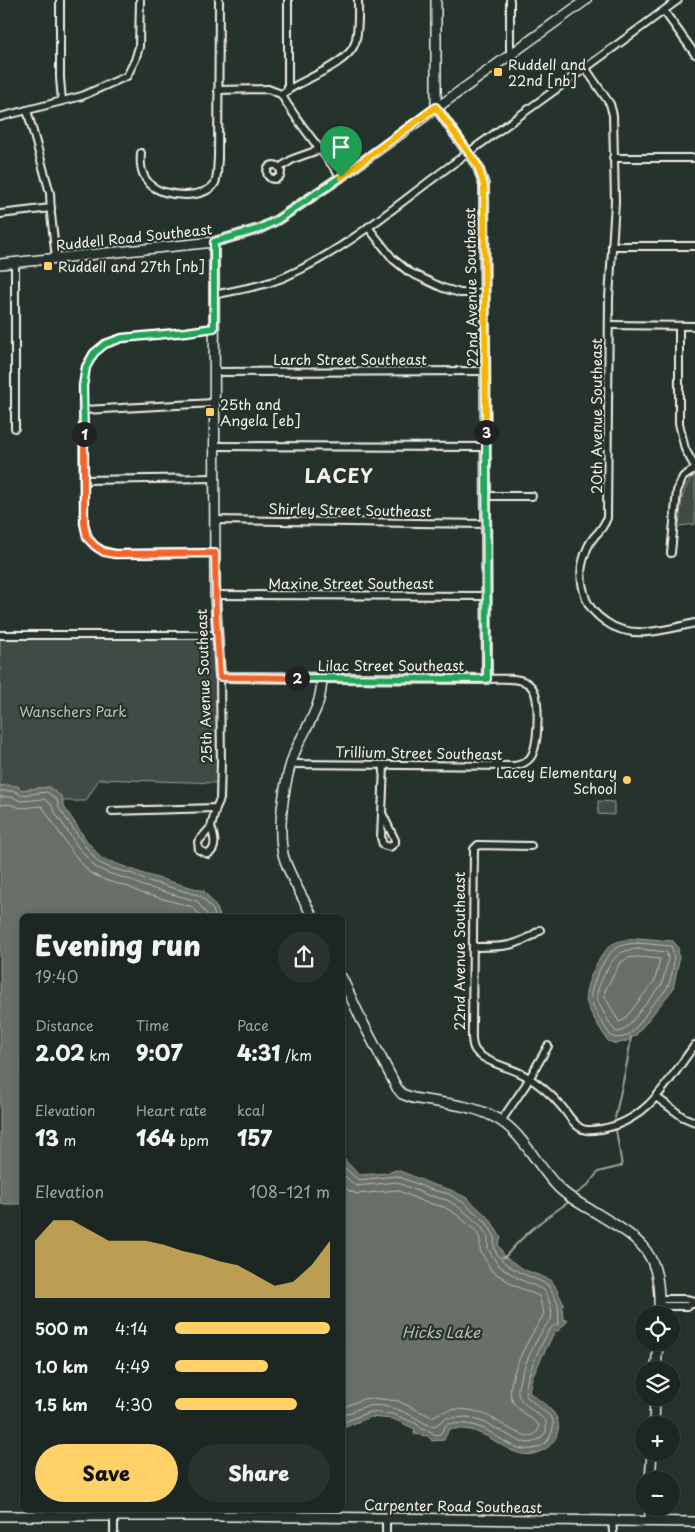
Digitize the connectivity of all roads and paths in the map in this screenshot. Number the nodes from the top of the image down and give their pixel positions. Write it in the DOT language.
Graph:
graph roads {
  1 [pos="60,0"];
  2 [pos="140,0"];
  3 [pos="218,0"];
  4 [pos="288,0"];
  5 [pos="358,0"];
  6 [pos="436,0"];
  7 [pos="510,0"];
  8 [pos="586,0"];
  9 [pos="678,0"];
  10 [pos="664,11"];
  11 [pos="510,54"];
  12 [pos="695,54"];
  13 [pos="586,69"];
  14 [pos="218,90"];
  15 [pos="285,92"];
  16 [pos="62,101"];
  17 [pos="436,107"];
  18 [pos="26,110"];
  19 [pos="0,117"];
  20 [pos="321,149"];
  21 [pos="468,152"];
  22 [pos="141,153"];
  23 [pos="613,158"];
  24 [pos="695,158"];
  25 [pos="279,168"];
  26 [pos="341,177"];
  27 [pos="51,208"];
  28 [pos="0,214"];
  29 [pos="368,227"];
  30 [pos="214,242"];
  31 [pos="612,246"];
  32 [pos="695,246"];
  33 [pos="56,259"];
  34 [pos="15,263"];
  35 [pos="0,264"];
  36 [pos="485,293"];
  37 [pos="214,295"];
  38 [pos="609,325"];
  39 [pos="679,326"];
  40 [pos="695,326"];
  41 [pos="214,328"];
  42 [pos="486,371"];
  43 [pos="214,372"];
  44 [pos="214,403"];
  45 [pos="84,410"];
  46 [pos="15,428"];
  47 [pos="214,446"];
  48 [pos="486,447"];
  49 [pos="695,468"];
  50 [pos="214,478"];
  51 [pos="84,480"];
  52 [pos="486,496"];
  53 [pos="532,496"];
  54 [pos="214,520"];
  55 [pos="486,524"];
  56 [pos="215,553"];
  57 [pos="671,553"];
  58 [pos="215,596"];
  59 [pos="487,596"];
  60 [pos="695,623"];
  61 [pos="0,635"];
  62 [pos="217,635"];
  63 [pos="220,677"];
  64 [pos="322,678"];
  65 [pos="487,679"];
  66 [pos="536,714"];
  67 [pos="291,764"];
  68 [pos="384,765"];
  69 [pos="216,808"];
  70 [pos="112,811"];
  71 [pos="382,813"];
  72 [pos="211,827"];
  73 [pos="530,846"];
  74 [pos="311,914"];
  75 [pos="540,930"];
  76 [pos="473,947"];
  77 [pos="345,984"];
  78 [pos="695,1045"];
  79 [pos="548,1046"];
  80 [pos="529,1078"];
  81 [pos="656,1097"];
  82 [pos="501,1121"];
  83 [pos="695,1122"];
  84 [pos="695,1302"];
  85 [pos="659,1306"];
  86 [pos="662,1306"];
  87 [pos="0,1516"];
  88 [pos="114,1516"];
  89 [pos="650,1516"];
  90 [pos="386,1518"];
  91 [pos="612,1520"];
  92 [pos="650,1521"];
  93 [pos="695,1522"];
  94 [pos="114,1532"];
  95 [pos="386,1532"];
  96 [pos="613,1532"];
  1 -- 16 [label="street"];
  2 -- 16 [label="street"];
  3 -- 14 [label="street"];
  4 -- 15 [label="street"];
  5 -- 15 [label="street"];
  6 -- 17 [label="street"];
  7 -- 11 [label="street"];
  8 -- 11 [label="street, Ruddell Road Southeast"];
  9 -- 10 [label="street"];
  10 -- 12 [label="street"];
  10 -- 13 [label="street"];
  11 -- 17 [label="street, Ruddell Road Southeast"];
  13 -- 21 [label="street"];
  13 -- 23 [label="street, 20th Avenue Southeast"];
  14 -- 15 [label="street"];
  14 -- 22 [label="street"];
  15 -- 20 [label="street"];
  16 -- 18 [label="street"];
  17 -- 21 [label="street, 22nd Avenue Southeast"];
  17 -- 26 [label="street, Ruddell Road Southeast"];
  18 -- 19 [label="street"];
  18 -- 27 [label="street"];
  20 -- 25 [label="street"];
  20 -- 26 [label="street"];
  21 -- 29 [label="street"];
  21 -- 36 [label="street, 22nd Avenue Southeast"];
  23 -- 24 [label="street"];
  23 -- 31 [label="street, 20th Avenue Southeast"];
  26 -- 30 [label="street, Ruddell Road Southeast"];
  27 -- 28 [label="street"];
  27 -- 33 [label="street"];
  29 -- 36 [label="street"];
  29 -- 37 [label="street"];
  30 -- 33 [label="street, Ruddell Road Southeast"];
  30 -- 37 [label="street, 25th Avenue Southeast"];
  31 -- 32 [label="street"];
  31 -- 38 [label="street, 20th Avenue Southeast"];
  33 -- 34 [label="street, Ruddell Road Southeast"];
  34 -- 35 [label="street, Ruddell Road Southeast"];
  34 -- 46 [label="street"];
  36 -- 42 [label="street, 22nd Avenue Southeast"];
  37 -- 41 [label="street, 25th Avenue Southeast"];
  38 -- 39 [label="street"];
  38 -- 60 [label="street, 20th Avenue Southeast"];
  39 -- 40 [label="street"];
  39 -- 49 [label="street"];
  41 -- 43 [label="street, 25th Avenue Southeast"];
  41 -- 45 [label="street"];
  42 -- 43 [label="street, Larch Street Southeast"];
  42 -- 48 [label="street, 22nd Avenue Southeast"];
  43 -- 44 [label="street, 25th Avenue Southeast"];
  44 -- 45 [label="street"];
  44 -- 47 [label="street, 25th Avenue Southeast"];
  45 -- 51 [label="street"];
  47 -- 48 [label="street"];
  47 -- 50 [label="street, 25th Avenue Southeast"];
  48 -- 52 [label="street, 22nd Avenue Southeast"];
  49 -- 57 [label="street"];
  50 -- 51 [label="street"];
  50 -- 54 [label="street, 25th Avenue Southeast"];
  51 -- 56 [label="street"];
  52 -- 53 [label="street"];
  52 -- 55 [label="street, 22nd Avenue Southeast"];
  54 -- 55 [label="street, Shirley Street Southeast"];
  54 -- 56 [label="street, 25th Avenue Southeast"];
  55 -- 59 [label="street, 22nd Avenue Southeast"];
  56 -- 58 [label="street, 25th Avenue Southeast"];
  58 -- 59 [label="street, Maxine Street Southeast"];
  58 -- 62 [label="street, 25th Avenue Southeast"];
  59 -- 65 [label="street, 22nd Avenue Southeast"];
  61 -- 62 [label="street"];
  62 -- 63 [label="street, 25th Avenue Southeast"];
  63 -- 64 [label="street, Lilac Street Southeast"];
  63 -- 69 [label="street, 25th Avenue Southeast"];
  64 -- 65 [label="street, Lilac Street Southeast"];
  64 -- 67 [label="street"];
  65 -- 66 [label="street, Lilac Street Southeast"];
  66 -- 68 [label="street, Trillium Street Southeast"];
  67 -- 68 [label="street, Trillium Street Southeast"];
  67 -- 74 [label="street"];
  68 -- 71 [label="street"];
  69 -- 70 [label="street"];
  69 -- 72 [label="street, 25th Avenue Southeast"];
  71 -- 71 [label="street"];
  73 -- 76 [label="street, 22nd Avenue Southeast"];
  75 -- 76 [label="street"];
  76 -- 80 [label="street, 22nd Avenue Southeast"];
  77 -- 82 [label="street"];
  78 -- 81 [label="street"];
  79 -- 80 [label="street"];
  80 -- 81 [label="street"];
  80 -- 82 [label="street"];
  81 -- 83 [label="street"];
  82 -- 85 [label="street"];
  84 -- 86 [label="street"];
  87 -- 88 [label="street, Carpenter Road Southeast"];
  88 -- 90 [label="street, Carpenter Road Southeast"];
  88 -- 94 [label="street"];
  89 -- 92 [label="street"];
  90 -- 91 [label="street, Carpenter Road Southeast"];
  90 -- 95 [label="street"];
  91 -- 92 [label="street, Carpenter Road Southeast"];
  91 -- 96 [label="street"];
  92 -- 93 [label="street, Carpenter Road Southeast"];
}
